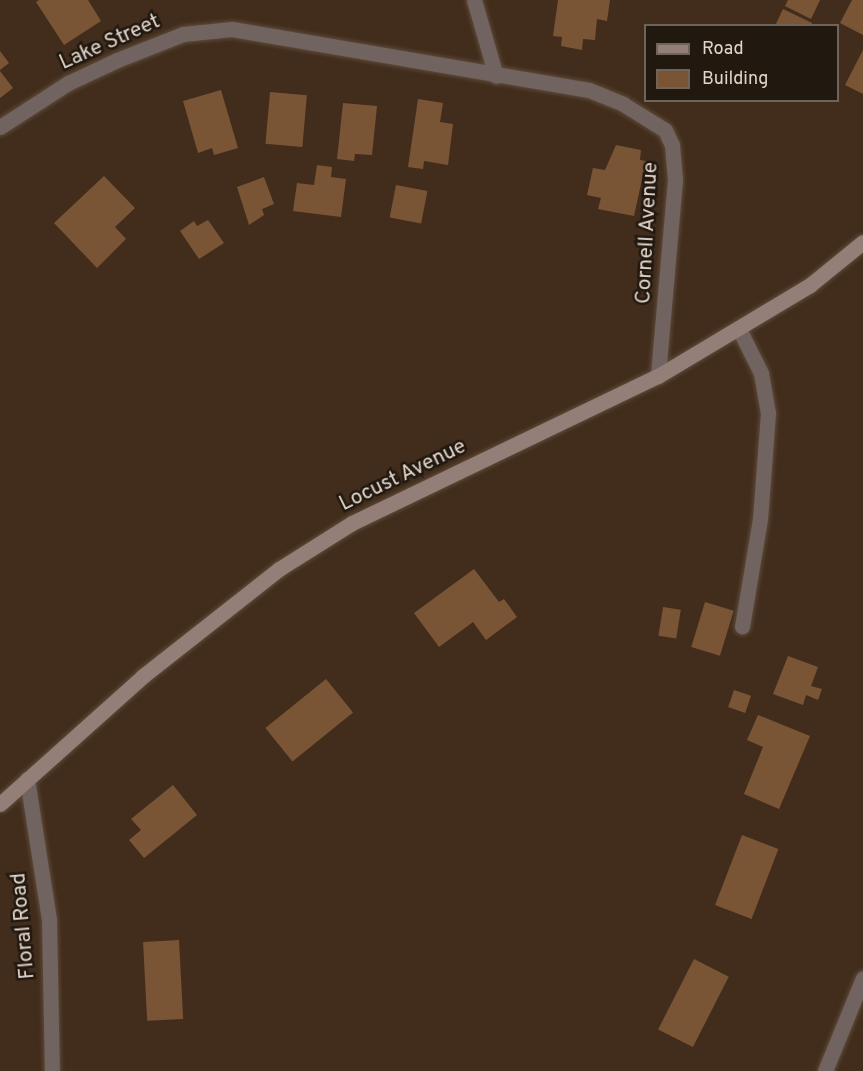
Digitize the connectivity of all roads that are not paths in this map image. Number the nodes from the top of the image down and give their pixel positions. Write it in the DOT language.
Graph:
graph roads {
  1 [pos="474,0"];
  2 [pos="496,76"];
  3 [pos="0,128"];
  4 [pos="863,242"];
  5 [pos="739,329"];
  6 [pos="658,376"];
  7 [pos="742,627"];
  8 [pos="27,779"];
  9 [pos="0,804"];
  10 [pos="863,978"];
  11 [pos="52,1071"];
  12 [pos="825,1071"];
  1 -- 2 [label="street"];
  2 -- 3 [label="street, Lake Street"];
  2 -- 6 [label="street, Cornell Avenue"];
  4 -- 5 [label="street, Locust Avenue"];
  5 -- 6 [label="street, Locust Avenue"];
  5 -- 7 [label="street"];
  6 -- 8 [label="street, Locust Avenue"];
  8 -- 9 [label="street, Locust Avenue"];
  8 -- 11 [label="street, Floral Road"];
  10 -- 12 [label="street"];
}
